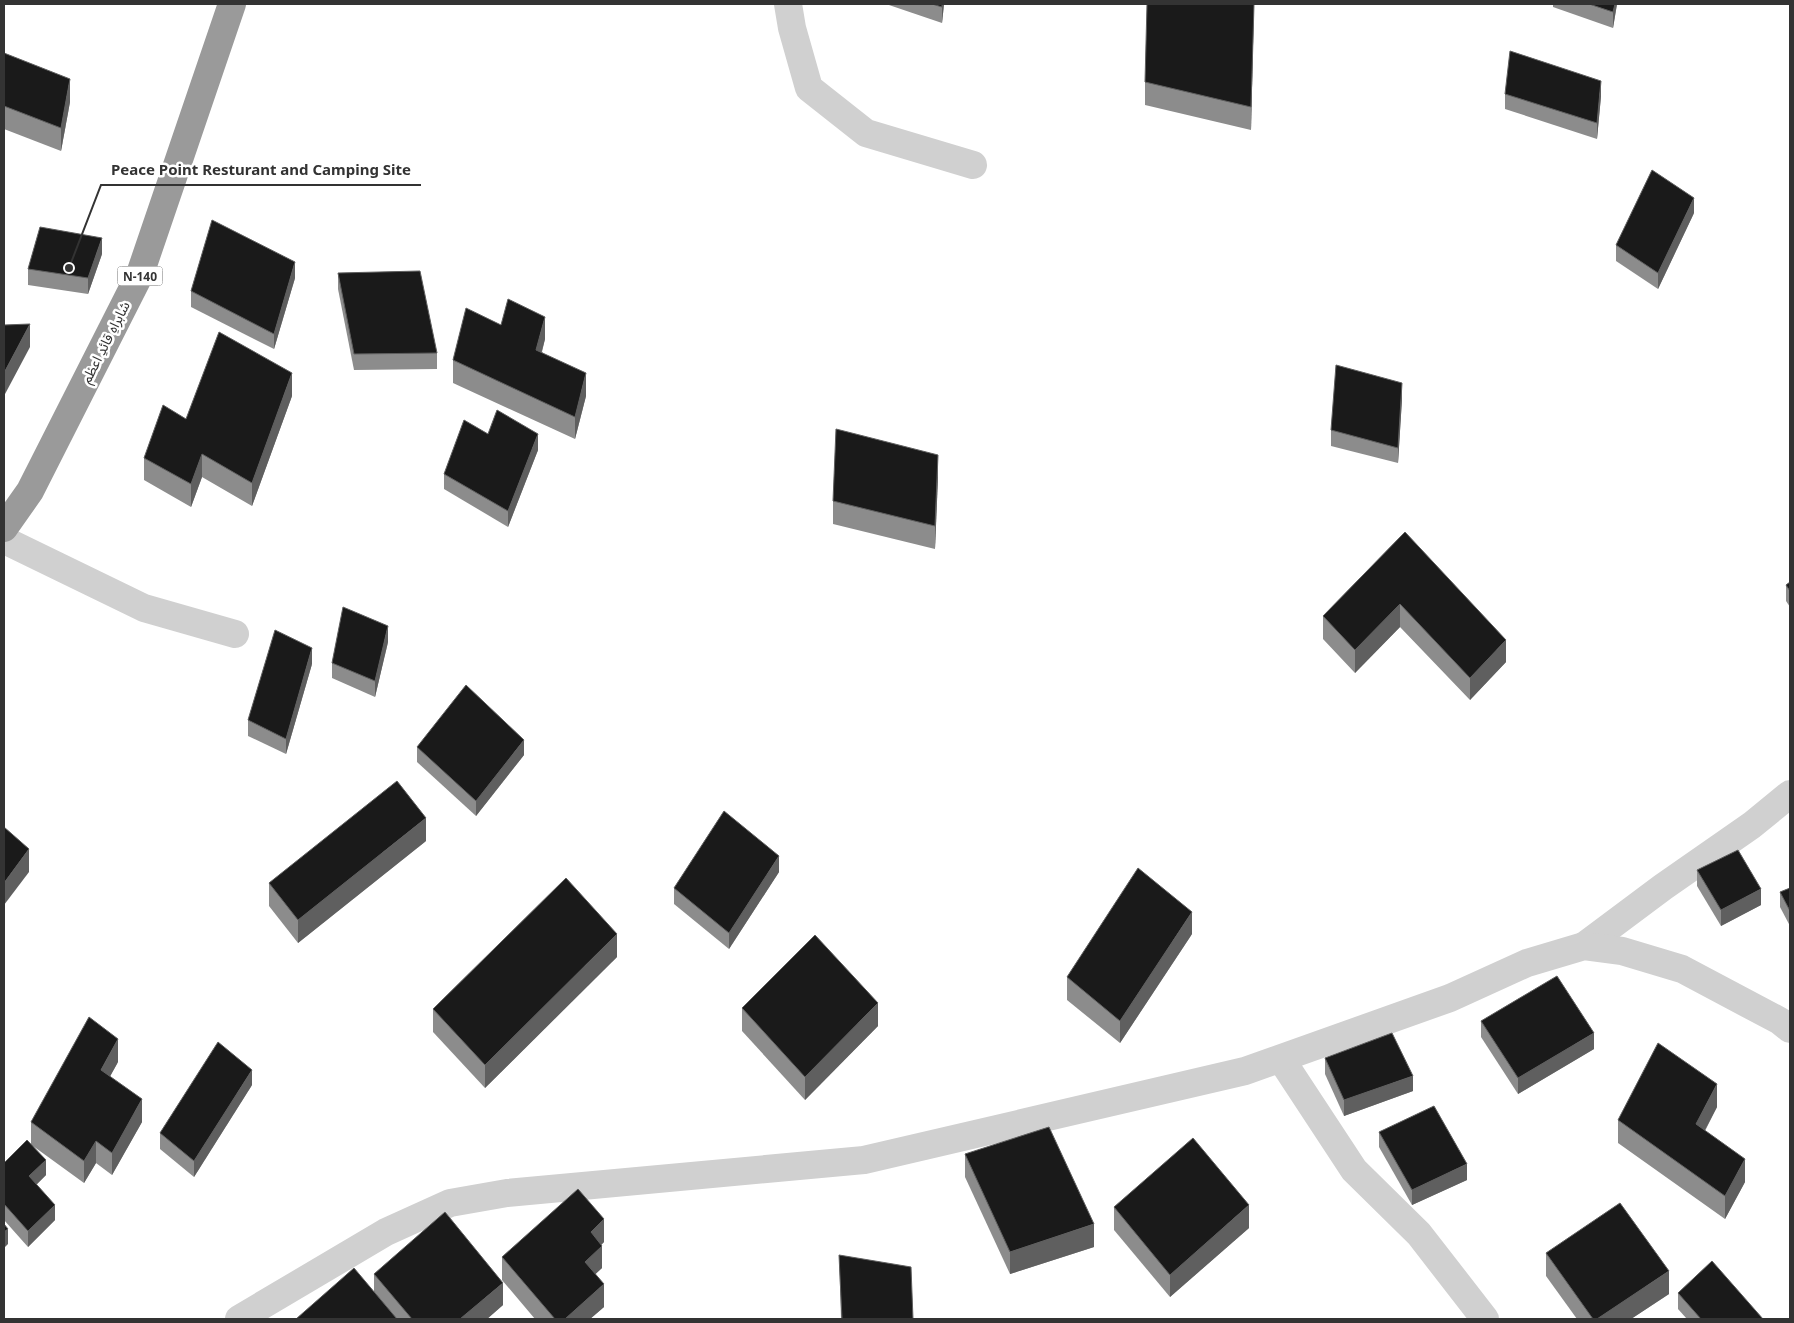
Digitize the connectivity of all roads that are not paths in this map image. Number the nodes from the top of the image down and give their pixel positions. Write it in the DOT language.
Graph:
graph roads {
  1 [pos="232,4"];
  2 [pos="788,4"];
  3 [pos="973,165"];
  4 [pos="4,528"];
  5 [pos="4,540"];
  6 [pos="235,634"];
  7 [pos="1790,794"];
  8 [pos="1584,946"];
  9 [pos="1790,1030"];
  10 [pos="1281,1059"];
  11 [pos="239,1319"];
  12 [pos="1485,1319"];
  1 -- 4 [label="highway, شاہراہِ قائدِ اعظم / N-140"];
  2 -- 3 [label="street"];
  5 -- 6 [label="street"];
  7 -- 8 [label="street"];
  8 -- 9 [label="street"];
  8 -- 10 [label="street"];
  10 -- 11 [label="street"];
  10 -- 12 [label="street"];
}
